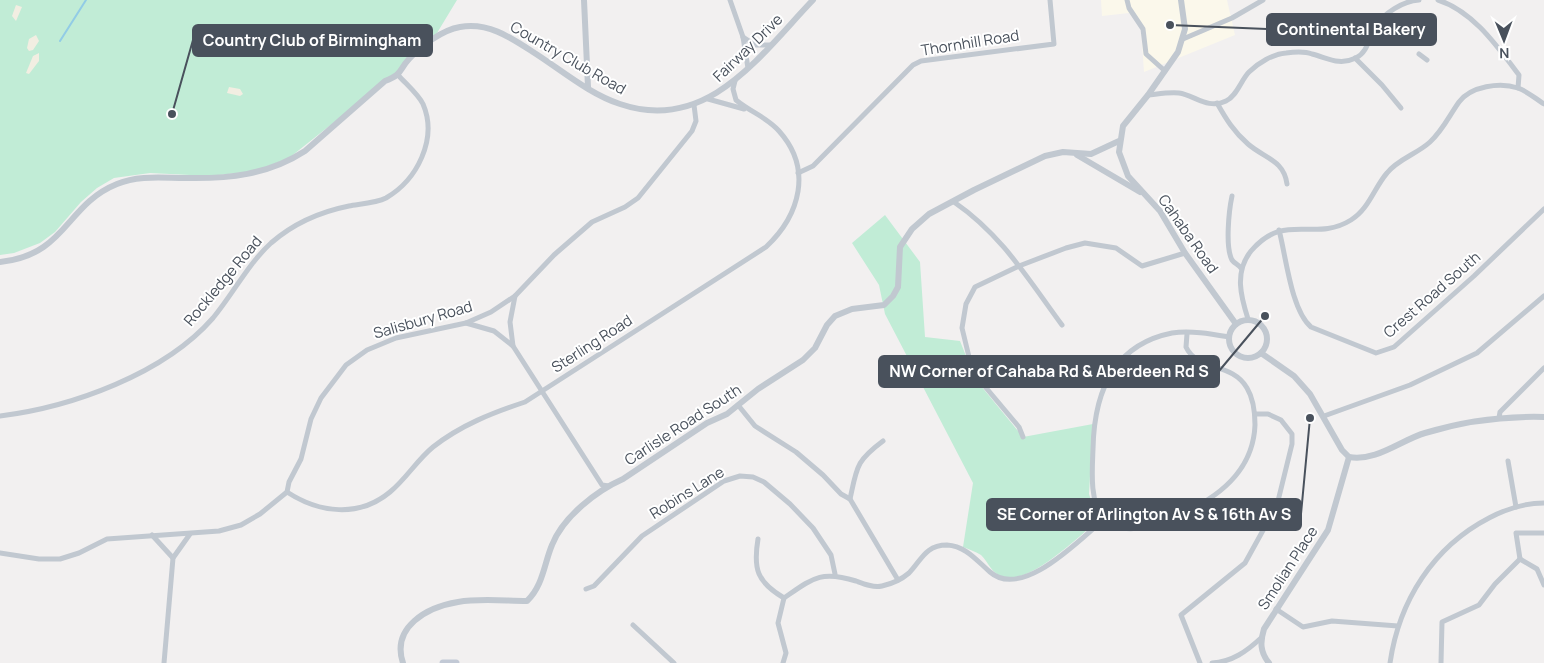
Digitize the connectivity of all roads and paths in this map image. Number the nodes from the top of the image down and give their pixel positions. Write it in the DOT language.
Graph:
graph roads {
  1 [pos="584,0"];
  2 [pos="730,0"];
  3 [pos="813,0"];
  4 [pos="1050,0"];
  5 [pos="1127,0"];
  6 [pos="1182,0"];
  7 [pos="1263,0"];
  8 [pos="1419,0"];
  9 [pos="1438,0"];
  10 [pos="742,36"];
  11 [pos="1183,39"];
  12 [pos="770,45"];
  13 [pos="1419,54"];
  14 [pos="1355,58"];
  15 [pos="1427,60"];
  16 [pos="748,68"];
  17 [pos="1164,71"];
  18 [pos="398,76"];
  19 [pos="735,82"];
  20 [pos="588,87"];
  21 [pos="1518,88"];
  22 [pos="1148,95"];
  23 [pos="708,99"];
  24 [pos="1217,103"];
  25 [pos="1544,104"];
  26 [pos="694,105"];
  27 [pos="1401,108"];
  28 [pos="752,111"];
  29 [pos="1120,141"];
  30 [pos="1076,154"];
  31 [pos="798,173"];
  32 [pos="1288,184"];
  33 [pos="1232,196"];
  34 [pos="1147,197"];
  35 [pos="954,202"];
  36 [pos="1544,210"];
  37 [pos="1279,230"];
  38 [pos="1185,253"];
  39 [pos="0,262"];
  40 [pos="1019,266"];
  41 [pos="1241,268"];
  42 [pos="515,296"];
  43 [pos="1544,296"];
  44 [pos="1248,319"];
  45 [pos="466,323"];
  46 [pos="1236,324"];
  47 [pos="1062,325"];
  48 [pos="1188,334"];
  49 [pos="1229,337"];
  50 [pos="513,346"];
  51 [pos="1261,353"];
  52 [pos="1544,368"];
  53 [pos="541,392"];
  54 [pos="738,406"];
  55 [pos="1255,414"];
  56 [pos="0,416"];
  57 [pos="1324,416"];
  58 [pos="1544,417"];
  59 [pos="1499,418"];
  60 [pos="1023,437"];
  61 [pos="883,442"];
  62 [pos="1349,458"];
  63 [pos="1508,461"];
  64 [pos="609,486"];
  65 [pos="287,492"];
  66 [pos="850,499"];
  67 [pos="1544,503"];
  68 [pos="1516,507"];
  69 [pos="1102,520"];
  70 [pos="1544,533"];
  71 [pos="190,534"];
  72 [pos="152,535"];
  73 [pos="758,539"];
  74 [pos="0,553"];
  75 [pos="173,558"];
  76 [pos="1520,559"];
  77 [pos="835,574"];
  78 [pos="898,580"];
  79 [pos="1544,585"];
  80 [pos="586,589"];
  81 [pos="784,598"];
  82 [pos="1276,609"];
  83 [pos="633,625"];
  84 [pos="1398,626"];
  85 [pos="1261,638"];
  86 [pos="164,663"];
  87 [pos="403,663"];
  88 [pos="443,663"];
  89 [pos="456,663"];
  90 [pos="674,663"];
  91 [pos="783,663"];
  92 [pos="1200,663"];
  93 [pos="1212,663"];
  94 [pos="1270,663"];
  95 [pos="1390,663"];
  96 [pos="1441,663"];
  1 -- 20 [label="street"];
  2 -- 10 [label="street"];
  3 -- 12 [label="street, Fairway Drive"];
  4 -- 31 [label="street, Thornhill Road"];
  5 -- 17 [label="street"];
  6 -- 11 [label="street, Cahaba Road"];
  7 -- 11 [label="street"];
  8 -- 14 [label="street"];
  9 -- 21 [label="street"];
  10 -- 12 [label="street"];
  10 -- 16 [label="street"];
  11 -- 17 [label="street, Cahaba Road"];
  12 -- 16 [label="street, Fairway Drive"];
  13 -- 15 [label="street"];
  14 -- 24 [label="street"];
  14 -- 27 [label="street"];
  16 -- 19 [label="street, Fairway Drive"];
  17 -- 22 [label="street, Cahaba Road"];
  18 -- 20 [label="street, Country Club Road"];
  18 -- 39 [label="street, Country Club Road"];
  18 -- 56 [label="street, Rockledge Road"];
  19 -- 23 [label="street, Fairway Drive"];
  19 -- 28 [label="street, Sterling Road"];
  20 -- 26 [label="street, Country Club Road"];
  21 -- 25 [label="street"];
  21 -- 37 [label="street"];
  22 -- 24 [label="street"];
  22 -- 29 [label="street, Cahaba Road"];
  23 -- 26 [label="street, Fairway Drive"];
  23 -- 28 [label="street, Sterling Road"];
  24 -- 32 [label="street"];
  26 -- 42 [label="street, Salisbury Road"];
  28 -- 31 [label="street, Sterling Road"];
  29 -- 30 [label="street, Carlisle Road South"];
  29 -- 34 [label="street, Cahaba Road"];
  30 -- 34 [label="street"];
  30 -- 35 [label="street, Carlisle Road South"];
  31 -- 53 [label="street, Sterling Road"];
  33 -- 41 [label="street"];
  34 -- 38 [label="street, Cahaba Road"];
  35 -- 40 [label="street"];
  35 -- 54 [label="street, Carlisle Road South"];
  36 -- 37 [label="street, Crest Road South"];
  37 -- 41 [label="street"];
  38 -- 40 [label="street"];
  38 -- 46 [label="street, Cahaba Road"];
  40 -- 47 [label="street"];
  40 -- 60 [label="street"];
  41 -- 44 [label="street"];
  42 -- 45 [label="street, Salisbury Road"];
  42 -- 50 [label="street"];
  43 -- 57 [label="street"];
  44 -- 46 [label="street"];
  44 -- 51 [label="street"];
  45 -- 50 [label="street"];
  45 -- 65 [label="street, Salisbury Road"];
  46 -- 49 [label="street"];
  48 -- 49 [label="street"];
  48 -- 55 [label="street"];
  48 -- 69 [label="street"];
  49 -- 51 [label="street"];
  50 -- 53 [label="street"];
  51 -- 57 [label="street"];
  52 -- 59 [label="street"];
  53 -- 64 [label="street"];
  53 -- 65 [label="street, Sterling Road"];
  54 -- 64 [label="street, Carlisle Road South"];
  54 -- 66 [label="street"];
  55 -- 69 [label="street"];
  55 -- 92 [label="street"];
  57 -- 62 [label="street"];
  58 -- 59 [label="street"];
  59 -- 62 [label="street"];
  61 -- 66 [label="street"];
  62 -- 82 [label="street, Smolian Place"];
  63 -- 68 [label="street"];
  64 -- 87 [label="street, Carlisle Road South"];
  65 -- 71 [label="street, Salisbury Road"];
  66 -- 78 [label="street"];
  67 -- 68 [label="street"];
  68 -- 84 [label="street"];
  69 -- 78 [label="street"];
  70 -- 76 [label="street"];
  71 -- 72 [label="street, Salisbury Road"];
  71 -- 75 [label="street"];
  72 -- 74 [label="street, Salisbury Road"];
  72 -- 75 [label="street"];
  73 -- 81 [label="street"];
  75 -- 86 [label="street"];
  76 -- 79 [label="street"];
  76 -- 96 [label="street"];
  77 -- 78 [label="street"];
  77 -- 80 [label="street, Robins Lane"];
  77 -- 81 [label="street"];
  81 -- 91 [label="street"];
  82 -- 84 [label="street"];
  82 -- 85 [label="street, Smolian Place"];
  83 -- 90 [label="street"];
  84 -- 95 [label="street"];
  85 -- 93 [label="street, Smolian Place"];
  85 -- 94 [label="street"];
  88 -- 89 [label="main road"];
}
